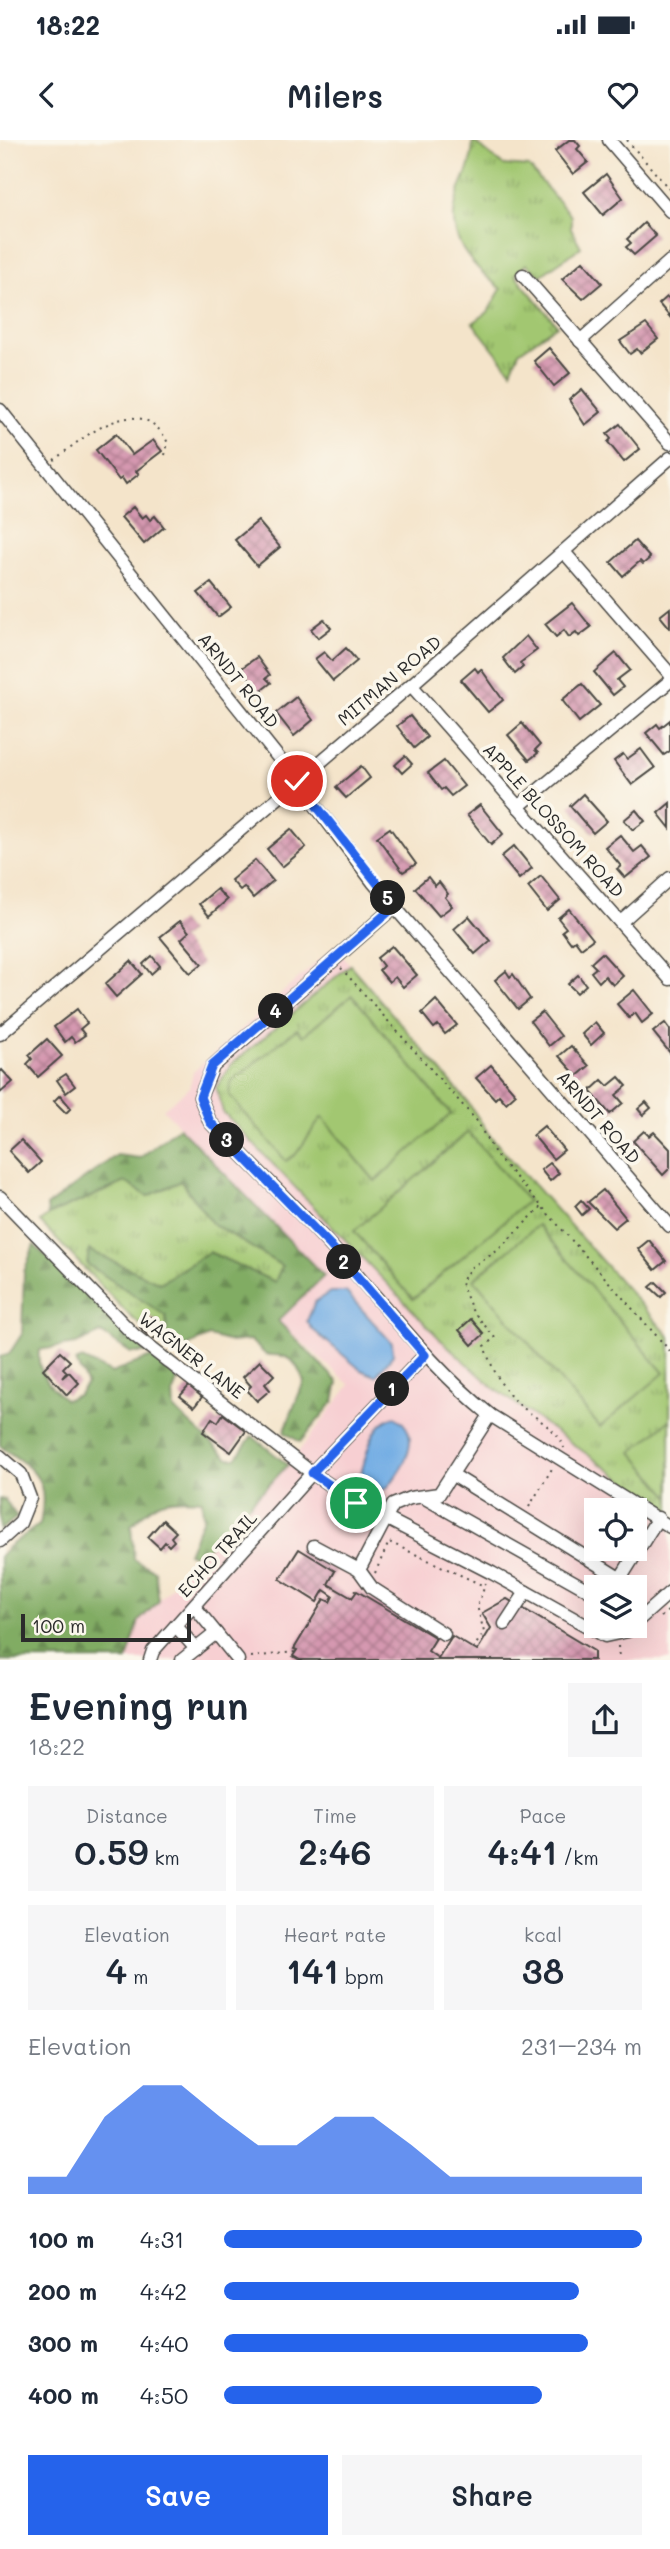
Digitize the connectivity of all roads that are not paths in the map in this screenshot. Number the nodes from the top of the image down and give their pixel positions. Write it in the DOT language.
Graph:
graph roads {
  1 [pos="609,140"];
  2 [pos="670,211"];
  3 [pos="670,261"];
  4 [pos="523,275"];
  5 [pos="580,341"];
  6 [pos="0,410"];
  7 [pos="670,443"];
  8 [pos="670,458"];
  9 [pos="564,552"];
  10 [pos="670,674"];
  11 [pos="670,681"];
  12 [pos="411,685"];
  13 [pos="297,781"];
  14 [pos="518,807"];
  15 [pos="670,878"];
  16 [pos="395,906"];
  17 [pos="622,921"];
  18 [pos="670,979"];
  19 [pos="0,1034"];
  20 [pos="0,1197"];
  21 [pos="670,1226"];
  22 [pos="425,1355"];
  23 [pos="490,1415"];
  24 [pos="0,1457"];
  25 [pos="312,1473"];
  26 [pos="453,1475"];
  27 [pos="425,1498"];
  28 [pos="385,1517"];
  29 [pos="657,1518"];
  30 [pos="670,1527"];
  31 [pos="0,1541"];
  32 [pos="314,1545"];
  33 [pos="359,1570"];
  34 [pos="606,1575"];
  35 [pos="623,1575"];
  36 [pos="584,1588"];
  37 [pos="526,1592"];
  38 [pos="670,1592"];
  39 [pos="194,1606"];
  40 [pos="647,1612"];
  41 [pos="505,1624"];
  42 [pos="584,1624"];
  43 [pos="176,1626"];
  44 [pos="216,1633"];
  45 [pos="444,1634"];
  46 [pos="196,1649"];
  47 [pos="150,1660"];
  48 [pos="182,1660"];
  49 [pos="238,1660"];
  1 -- 2 [label="street"];
  3 -- 5 [label="street"];
  4 -- 5 [label="street"];
  5 -- 7 [label="street"];
  6 -- 13 [label="street, ARNDT ROAD"];
  8 -- 9 [label="street, MITMAN ROAD"];
  9 -- 10 [label="street"];
  9 -- 12 [label="street, MITMAN ROAD"];
  11 -- 14 [label="street"];
  12 -- 13 [label="street, MITMAN ROAD"];
  12 -- 14 [label="street, APPLE BLOSSOM ROAD"];
  13 -- 16 [label="street, ARNDT ROAD"];
  13 -- 19 [label="street, MITMAN ROAD"];
  14 -- 17 [label="street, APPLE BLOSSOM ROAD"];
  15 -- 17 [label="street"];
  16 -- 21 [label="street, ARNDT ROAD"];
  16 -- 22 [label="street"];
  17 -- 18 [label="street, APPLE BLOSSOM ROAD"];
  20 -- 25 [label="street, WAGNER LANE"];
  22 -- 23 [label="street"];
  22 -- 25 [label="street, ECHO TRAIL"];
  23 -- 26 [label="street"];
  23 -- 29 [label="street"];
  24 -- 31 [label="street"];
  25 -- 28 [label="street, WAGNER LANE"];
  25 -- 39 [label="street, ECHO TRAIL"];
  26 -- 27 [label="street"];
  26 -- 34 [label="street"];
  27 -- 28 [label="street"];
  27 -- 36 [label="street"];
  28 -- 33 [label="street"];
  28 -- 37 [label="street, WAGNER LANE"];
  29 -- 30 [label="street"];
  29 -- 35 [label="street"];
  32 -- 33 [label="street"];
  33 -- 45 [label="street"];
  37 -- 41 [label="street"];
  37 -- 42 [label="street, WAGNER LANE"];
  38 -- 40 [label="street"];
  39 -- 43 [label="street, ECHO TRAIL"];
  39 -- 44 [label="street"];
  43 -- 46 [label="street"];
  43 -- 47 [label="street, ECHO TRAIL"];
  44 -- 46 [label="street"];
  44 -- 49 [label="street"];
  46 -- 48 [label="street"];
}
